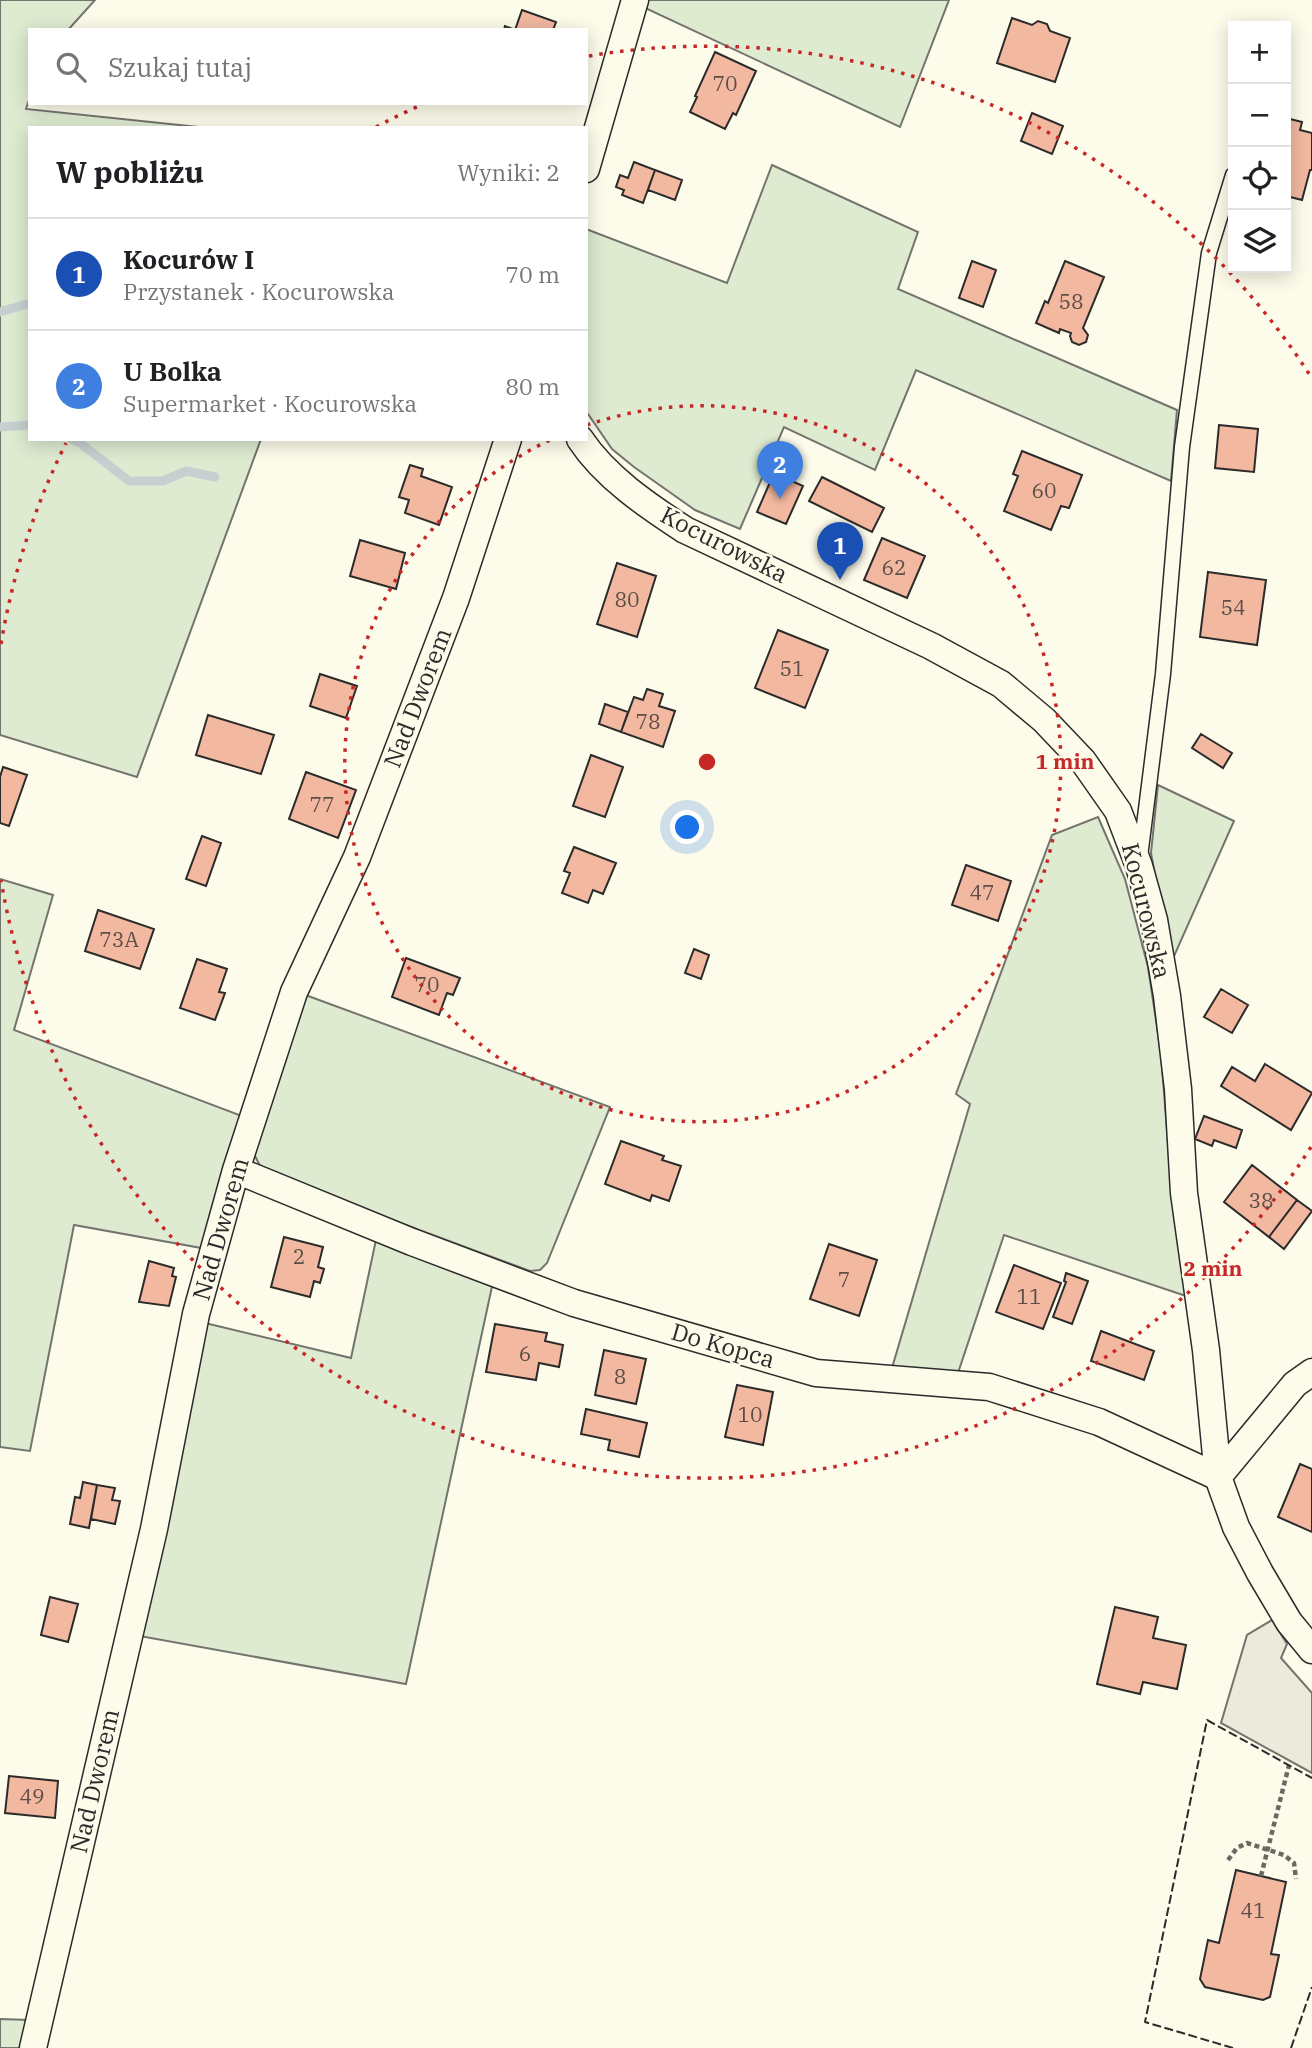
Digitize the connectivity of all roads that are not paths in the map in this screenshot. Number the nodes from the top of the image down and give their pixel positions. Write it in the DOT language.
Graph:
graph roads {
  1 [pos="635,0"];
  2 [pos="588,162"];
  3 [pos="1228,191"];
  4 [pos="507,441"];
  5 [pos="581,441"];
  6 [pos="1139,866"];
  7 [pos="236,1170"];
  8 [pos="1312,1372"];
  9 [pos="1218,1477"];
  10 [pos="1312,1650"];
  11 [pos="33,2048"];
  1 -- 2 [label="street"];
  3 -- 6 [label="lane"];
  4 -- 7 [label="street, Nad Dworem"];
  5 -- 6 [label="street, Kocurowska"];
  6 -- 9 [label="street, Kocurowska"];
  7 -- 9 [label="street, Do Kopca"];
  7 -- 11 [label="street, Nad Dworem"];
  8 -- 9 [label="street"];
  9 -- 10 [label="street, Kocurowska"];
}
